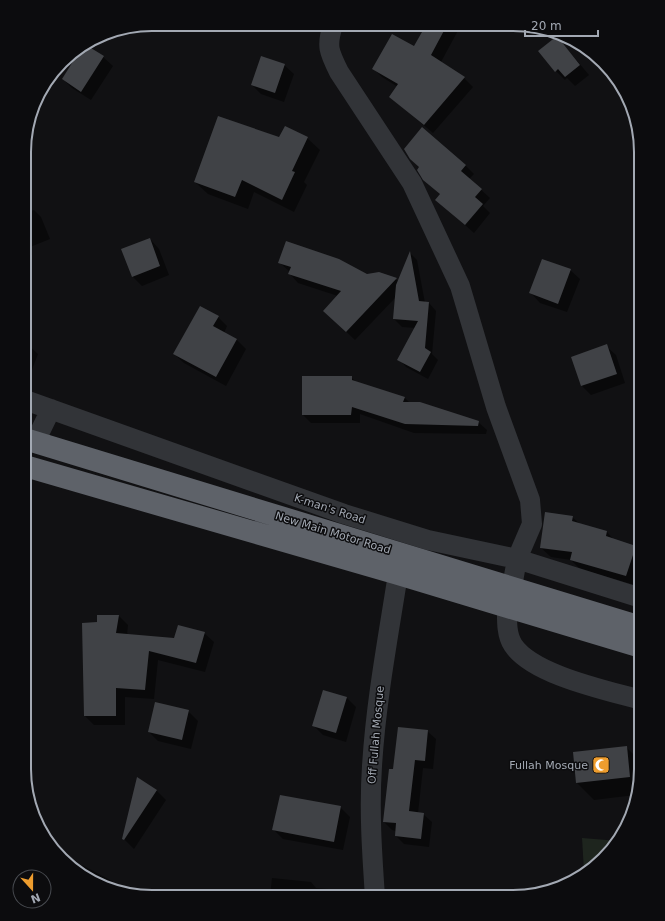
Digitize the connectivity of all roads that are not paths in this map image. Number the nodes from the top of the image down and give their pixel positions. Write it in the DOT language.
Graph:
graph roads {
  1 [pos="331,31"];
  2 [pos="31,402"];
  3 [pos="51,409"];
  4 [pos="31,439"];
  5 [pos="31,440"];
  6 [pos="31,468"];
  7 [pos="267,488"];
  8 [pos="259,511"];
  9 [pos="517,559"];
  10 [pos="398,574"];
  11 [pos="634,596"];
  12 [pos="509,597"];
  13 [pos="634,625"];
  14 [pos="634,644"];
  15 [pos="634,698"];
  16 [pos="374,890"];
  1 -- 9 [label="street"];
  2 -- 3 [label="street, K-man's Road"];
  3 -- 4 [label="street"];
  3 -- 7 [label="street, K-man's Road"];
  5 -- 8 [label="highway, New Main Motor Road"];
  6 -- 10 [label="highway, New Main Motor Road"];
  7 -- 8 [label="street"];
  7 -- 9 [label="street, K-man's Road"];
  8 -- 12 [label="highway, New Main Motor Road"];
  9 -- 11 [label="street, K-man's Road"];
  9 -- 12 [label="street"];
  10 -- 12 [label="highway, New Main Motor Road"];
  10 -- 16 [label="street, Off Fullah Mosque"];
  12 -- 13 [label="highway, New Main Motor Road"];
  12 -- 14 [label="highway, New Main Motor Road"];
  12 -- 15 [label="street"];
}
